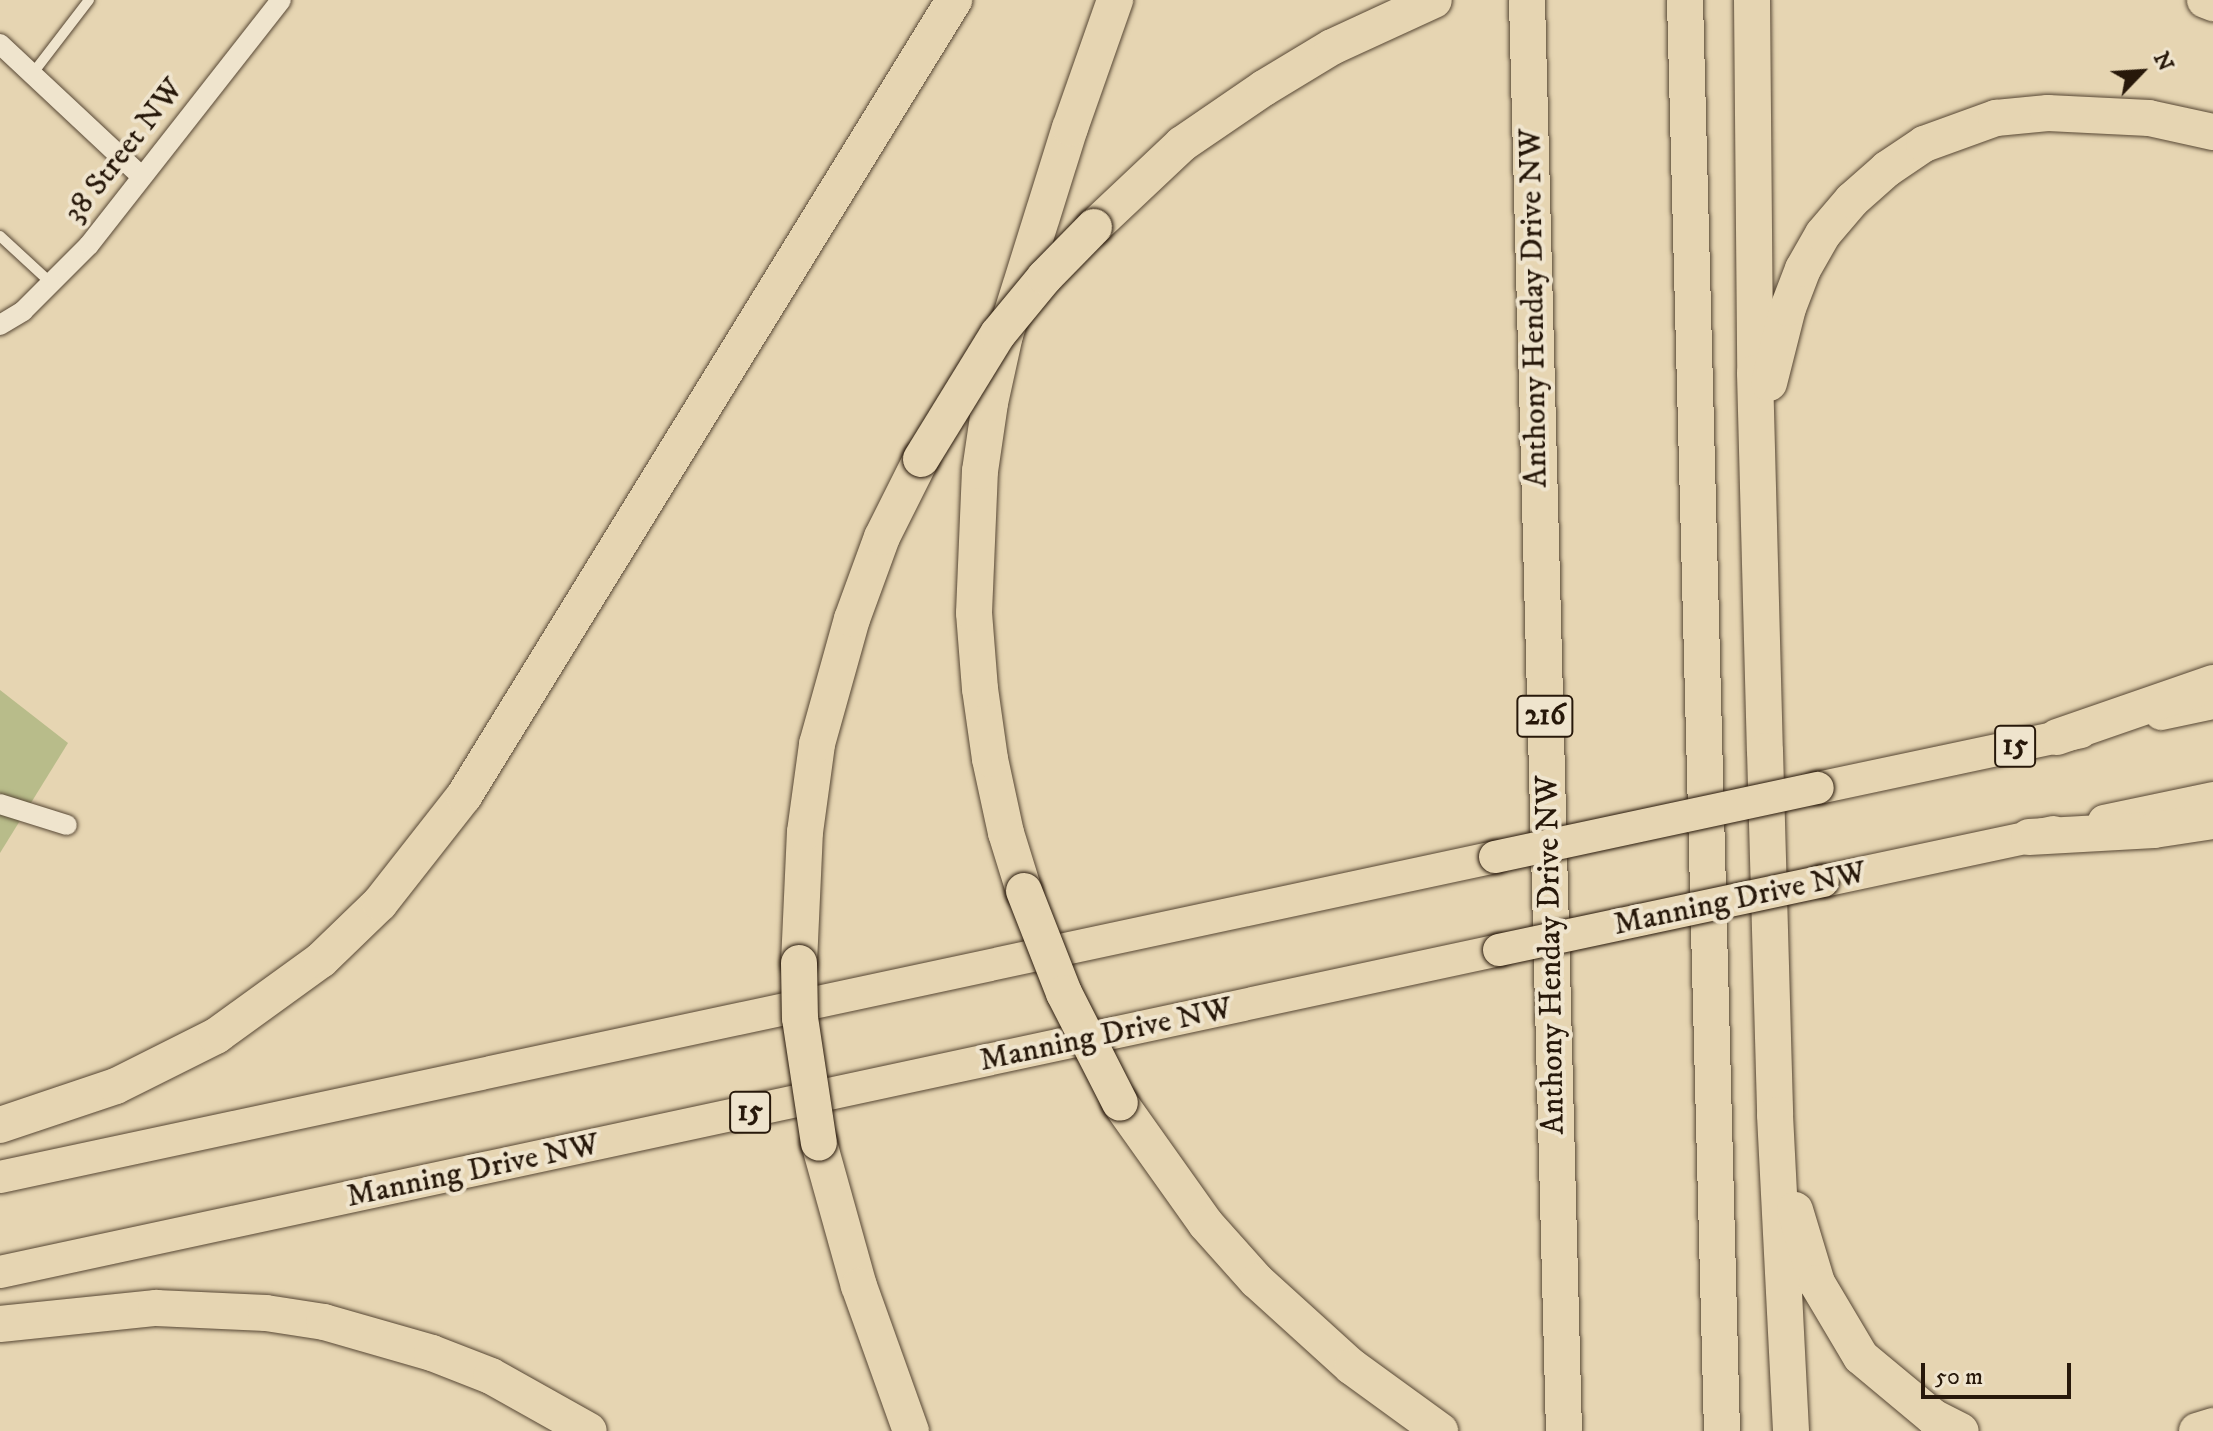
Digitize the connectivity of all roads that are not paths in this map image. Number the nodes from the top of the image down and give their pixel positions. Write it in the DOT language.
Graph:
graph roads {
  1 [pos="89,0"];
  2 [pos="281,0"];
  3 [pos="954,0"];
  4 [pos="1115,0"];
  5 [pos="1434,0"];
  6 [pos="1527,0"];
  7 [pos="1685,0"];
  8 [pos="1752,0"];
  9 [pos="2205,0"];
  10 [pos="2213,3"];
  11 [pos="0,44"];
  12 [pos="33,73"];
  13 [pos="2213,132"];
  14 [pos="141,176"];
  15 [pos="0,236"];
  16 [pos="51,283"];
  17 [pos="0,325"];
  18 [pos="1758,492"];
  19 [pos="2213,683"];
  20 [pos="2213,703"];
  21 [pos="2057,737"];
  22 [pos="2213,798"];
  23 [pos="0,804"];
  24 [pos="2213,821"];
  25 [pos="67,825"];
  26 [pos="2029,837"];
  27 [pos="1775,1115"];
  28 [pos="0,1125"];
  29 [pos="0,1177"];
  30 [pos="0,1272"];
  31 [pos="0,1324"];
  32 [pos="2213,1426"];
  33 [pos="589,1431"];
  34 [pos="911,1431"];
  35 [pos="1440,1431"];
  36 [pos="1564,1431"];
  37 [pos="1722,1431"];
  38 [pos="1791,1431"];
  39 [pos="1961,1431"];
  40 [pos="2197,1431"];
  1 -- 12 [label="lane"];
  2 -- 14 [label="street, 38 Street NW"];
  3 -- 28 [label="highway"];
  4 -- 35 [label="highway, bridge"];
  5 -- 34 [label="highway, bridge"];
  6 -- 36 [label="highway, Anthony Henday Drive NW / 216"];
  7 -- 37 [label="highway"];
  8 -- 18 [label="highway"];
  9 -- 10 [label="highway"];
  11 -- 12 [label="street"];
  12 -- 14 [label="street"];
  13 -- 18 [label="highway"];
  14 -- 16 [label="street, 38 Street NW"];
  15 -- 16 [label="lane"];
  16 -- 17 [label="street, 38 Street NW"];
  18 -- 27 [label="highway"];
  19 -- 21 [label="highway"];
  20 -- 21 [label="highway, 15"];
  21 -- 29 [label="highway, 15, bridge"];
  22 -- 26 [label="highway, Manning Drive NW / 15"];
  23 -- 25 [label="street"];
  24 -- 26 [label="highway"];
  26 -- 30 [label="highway, Manning Drive NW / 15, bridge"];
  27 -- 38 [label="highway"];
  27 -- 39 [label="highway"];
  31 -- 33 [label="highway"];
  32 -- 40 [label="highway"];
}
